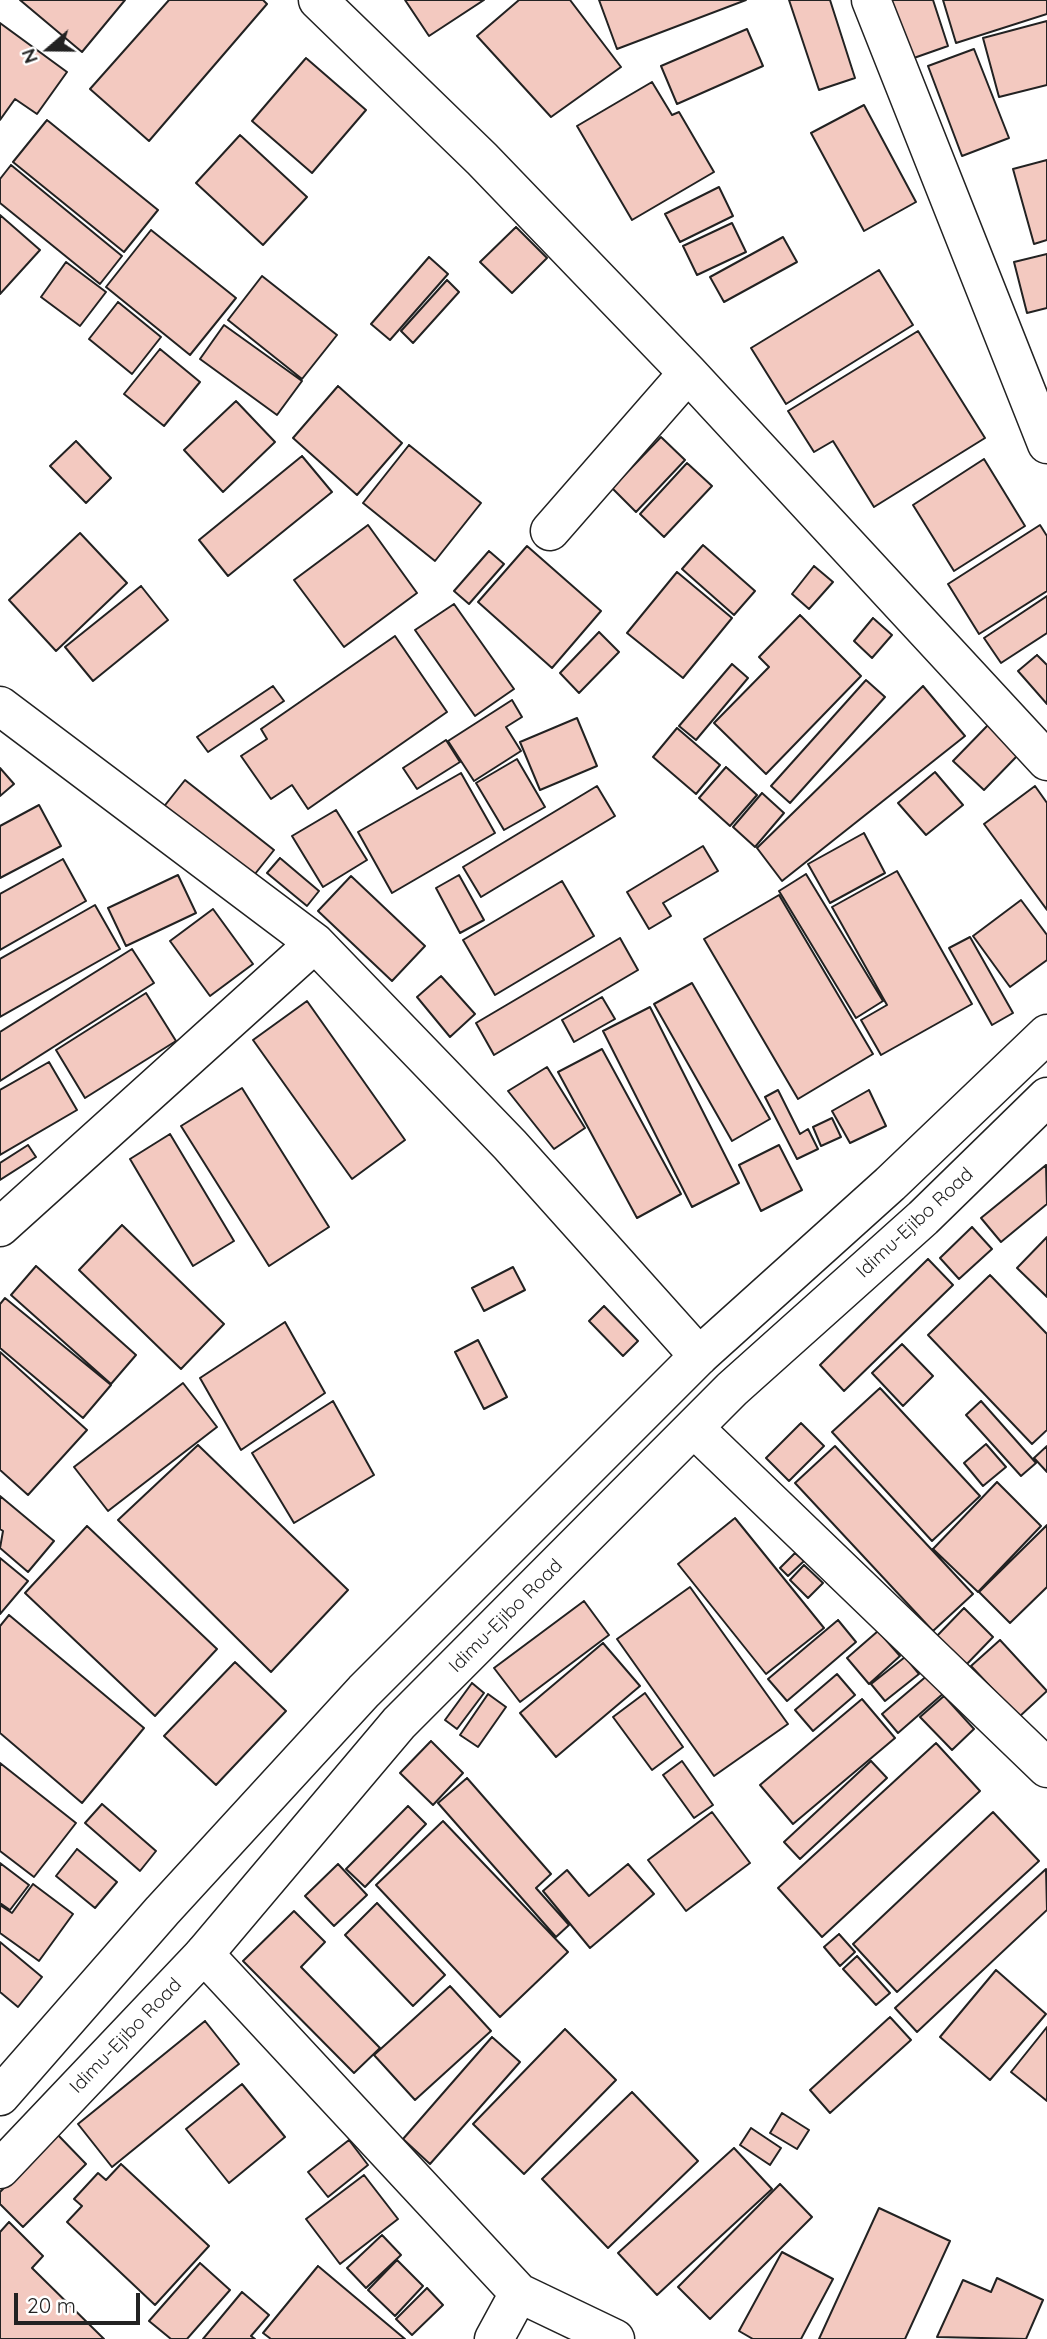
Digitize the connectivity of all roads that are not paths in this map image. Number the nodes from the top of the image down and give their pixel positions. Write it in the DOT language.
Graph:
graph roads {
  1 [pos="318,0"];
  2 [pos="871,0"];
  3 [pos="688,373"];
  4 [pos="1047,444"];
  5 [pos="550,531"];
  6 [pos="0,706"];
  7 [pos="1047,761"];
  8 [pos="315,943"];
  9 [pos="1047,1034"];
  10 [pos="1047,1097"];
  11 [pos="0,1227"];
  12 [pos="699,1356"];
  13 [pos="695,1429"];
  14 [pos="1047,1768"];
  15 [pos="204,1954"];
  16 [pos="0,2096"];
  17 [pos="0,2169"];
  18 [pos="519,2293"];
  19 [pos="494,2339"];
  20 [pos="615,2339"];
  1 -- 3 [label="street"];
  2 -- 4 [label="street"];
  3 -- 5 [label="street"];
  3 -- 7 [label="street"];
  6 -- 8 [label="street"];
  8 -- 11 [label="street"];
  8 -- 12 [label="street"];
  9 -- 12 [label="street"];
  10 -- 13 [label="street, Idimu-Ejibo Road"];
  12 -- 16 [label="street"];
  13 -- 14 [label="street"];
  13 -- 15 [label="street, Idimu-Ejibo Road"];
  15 -- 17 [label="street, Idimu-Ejibo Road"];
  15 -- 18 [label="street"];
  18 -- 19 [label="street"];
  18 -- 20 [label="street"];
}
